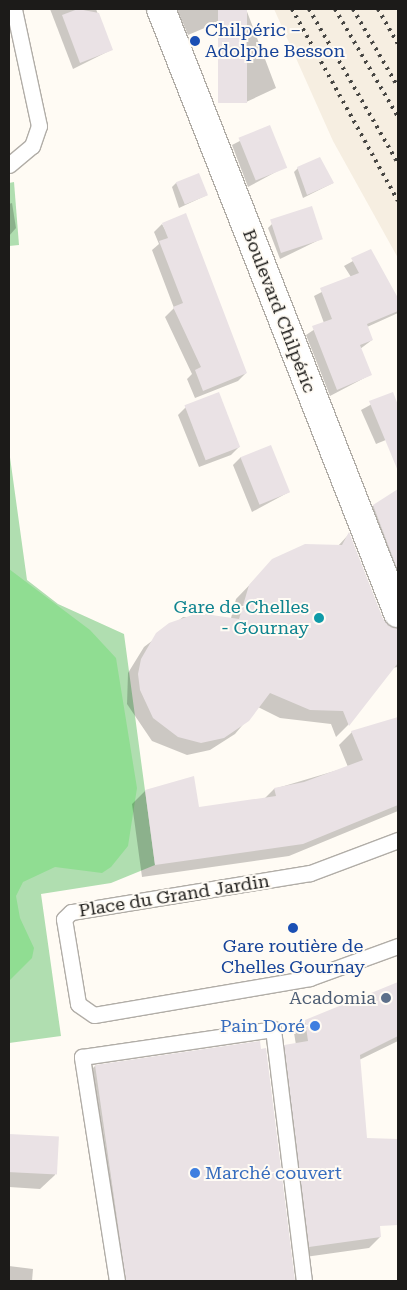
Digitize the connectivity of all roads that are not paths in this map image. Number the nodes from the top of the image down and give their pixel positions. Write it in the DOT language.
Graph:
graph roads {
  1 [pos="14,9"];
  2 [pos="161,9"];
  3 [pos="9,166"];
  4 [pos="398,613"];
  5 [pos="398,840"];
  6 [pos="398,946"];
  7 [pos="117,1281"];
  8 [pos="304,1281"];
  1 -- 3 [label="lane"];
  2 -- 4 [label="street, Boulevard Chilpéric"];
  5 -- 6 [label="lane, Place du Grand Jardin"];
  7 -- 8 [label="lane"];
}
